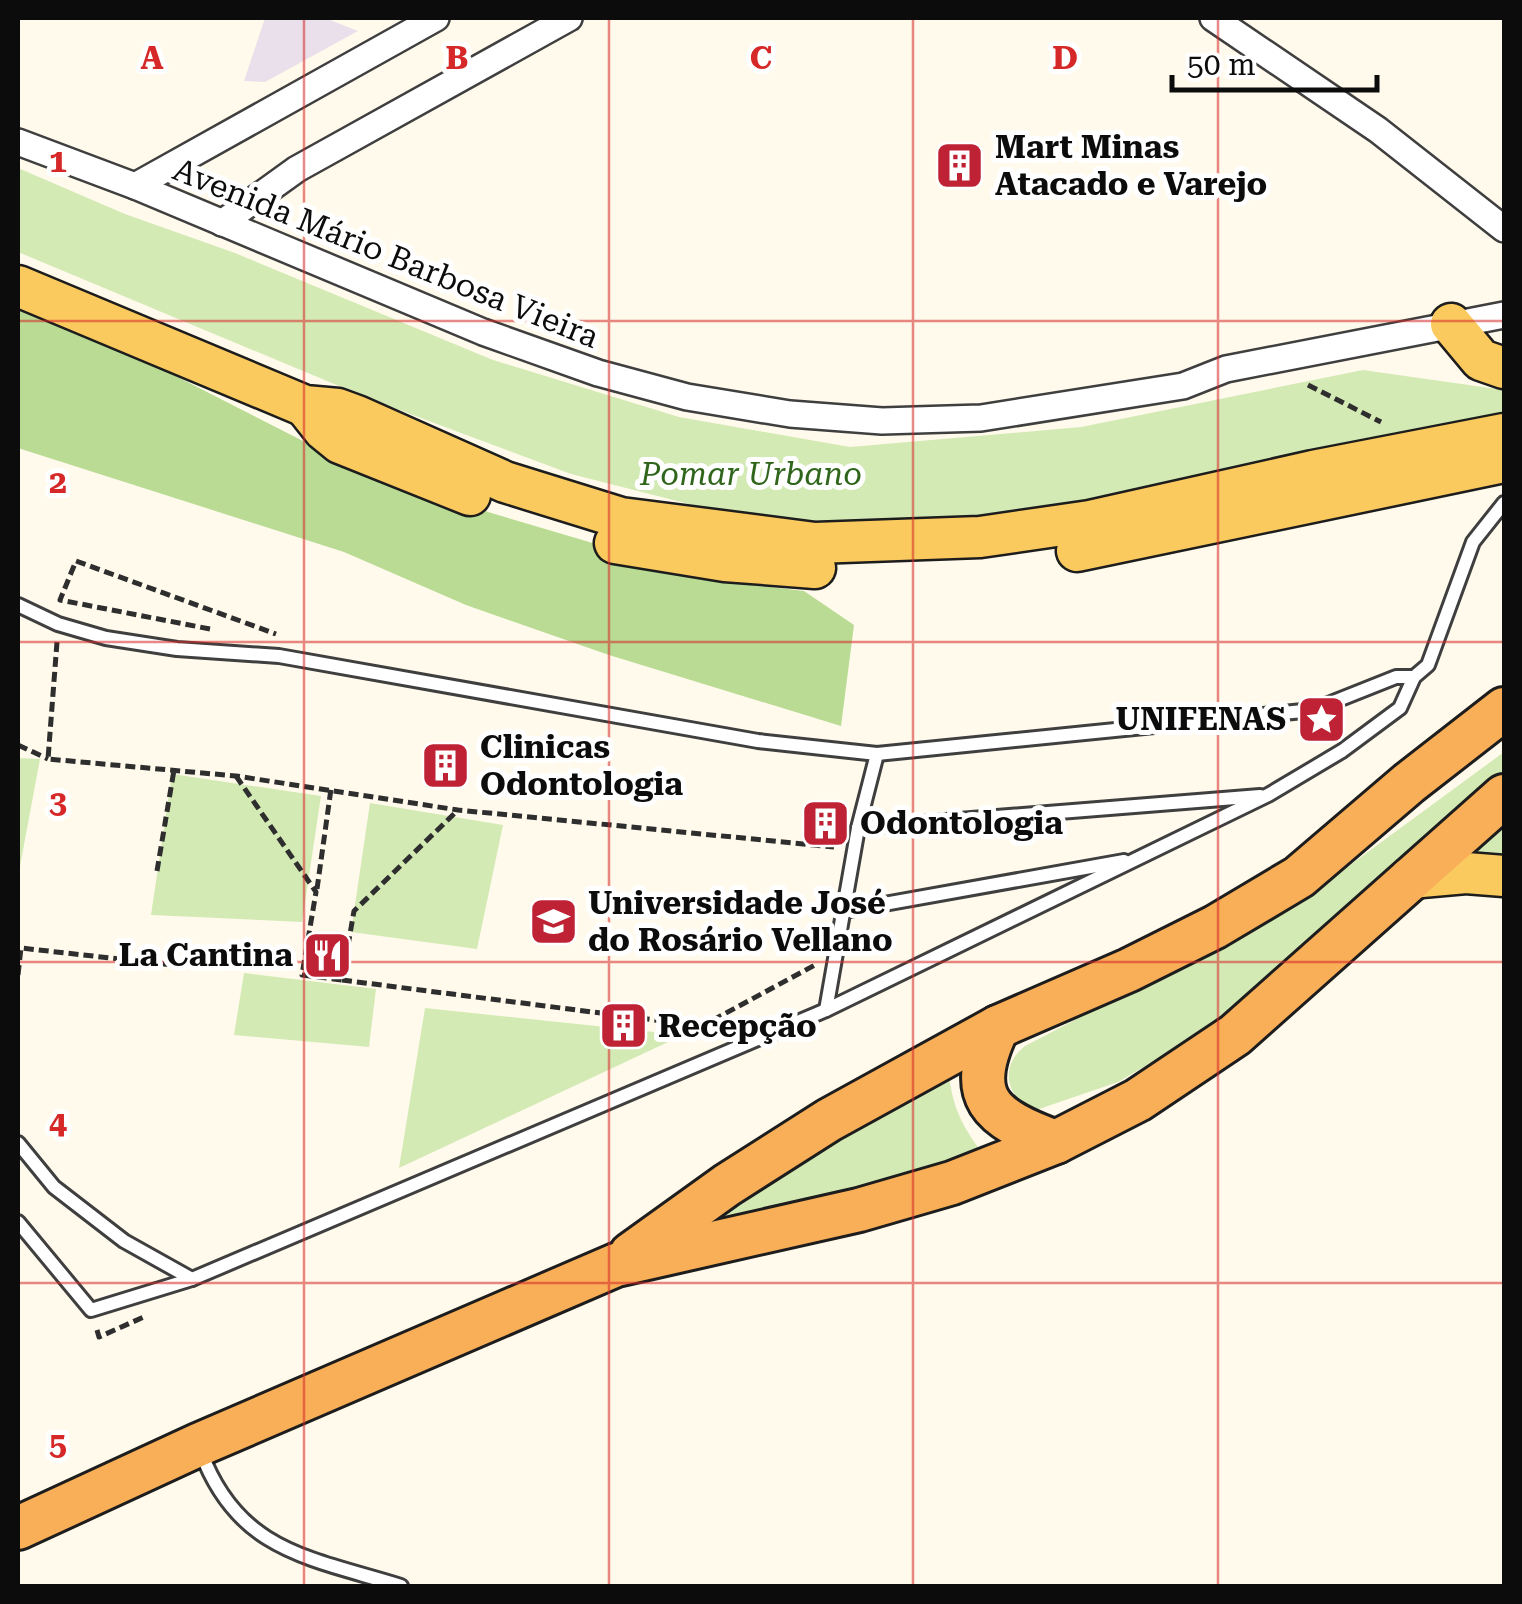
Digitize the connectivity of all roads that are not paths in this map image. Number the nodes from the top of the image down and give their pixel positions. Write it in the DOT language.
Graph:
graph roads {
  1 [pos="436,18"];
  2 [pos="570,18"];
  3 [pos="1213,18"];
  4 [pos="18,142"];
  5 [pos="135,186"];
  6 [pos="222,223"];
  7 [pos="1504,230"];
  8 [pos="18,286"];
  9 [pos="1504,315"];
  10 [pos="1451,324"];
  11 [pos="1504,368"];
  12 [pos="305,406"];
  13 [pos="1504,434"];
  14 [pos="1504,462"];
  15 [pos="1504,502"];
  16 [pos="19,610"];
  17 [pos="1414,677"];
  18 [pos="1504,708"];
  19 [pos="877,754"];
  20 [pos="1268,795"];
  21 [pos="1504,796"];
  22 [pos="858,828"];
  23 [pos="1141,858"];
  24 [pos="1504,876"];
  25 [pos="1410,878"];
  26 [pos="845,910"];
  27 [pos="826,1010"];
  28 [pos="998,1027"];
  29 [pos="1056,1142"];
  30 [pos="18,1143"];
  31 [pos="18,1222"];
  32 [pos="616,1266"];
  33 [pos="192,1279"];
  34 [pos="198,1445"];
  35 [pos="18,1528"];
  36 [pos="401,1586"];
  1 -- 5 [label="street"];
  2 -- 6 [label="street"];
  3 -- 7 [label="street"];
  4 -- 5 [label="street, Avenida Mário Barbosa Vieira"];
  5 -- 6 [label="street, Avenida Mário Barbosa Vieira"];
  6 -- 10 [label="street, Avenida Mário Barbosa Vieira"];
  8 -- 12 [label="main road"];
  9 -- 10 [label="street, Avenida Mário Barbosa Vieira"];
  10 -- 11 [label="main road"];
  12 -- 13 [label="main road"];
  12 -- 14 [label="main road"];
  15 -- 17 [label="lane"];
  16 -- 19 [label="lane"];
  17 -- 19 [label="lane"];
  17 -- 20 [label="lane"];
  18 -- 28 [label="highway"];
  19 -- 22 [label="lane"];
  20 -- 22 [label="lane"];
  20 -- 23 [label="lane"];
  21 -- 25 [label="highway"];
  22 -- 26 [label="lane"];
  23 -- 26 [label="lane"];
  23 -- 27 [label="lane"];
  24 -- 25 [label="main road"];
  25 -- 29 [label="highway"];
  26 -- 27 [label="lane"];
  27 -- 33 [label="lane"];
  28 -- 29 [label="highway"];
  28 -- 32 [label="highway"];
  29 -- 32 [label="highway"];
  30 -- 33 [label="lane"];
  31 -- 33 [label="lane"];
  32 -- 34 [label="highway"];
  34 -- 35 [label="highway"];
  34 -- 36 [label="lane"];
}
